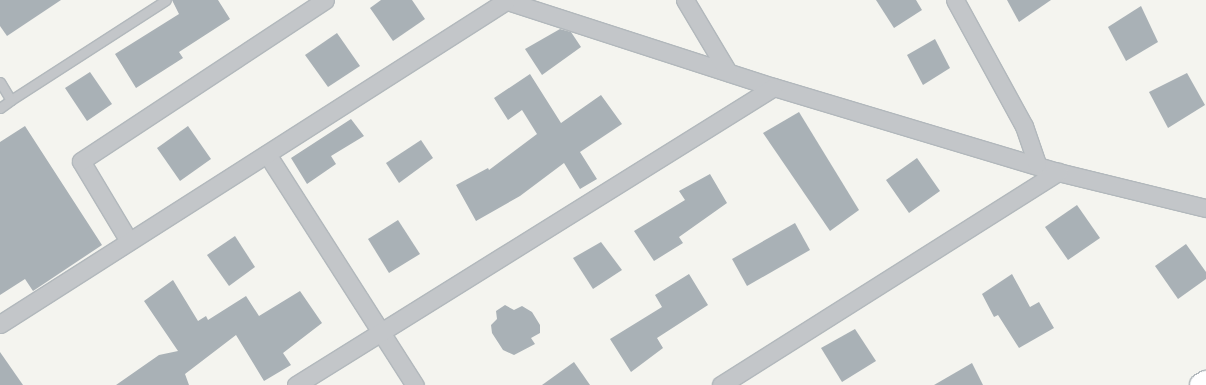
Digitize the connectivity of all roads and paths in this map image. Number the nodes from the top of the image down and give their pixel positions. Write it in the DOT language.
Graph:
graph roads {
  1 [pos="166,0"];
  2 [pos="325,0"];
  3 [pos="505,0"];
  4 [pos="685,0"];
  5 [pos="955,0"];
  6 [pos="728,72"];
  7 [pos="0,82"];
  8 [pos="774,87"];
  9 [pos="12,100"];
  10 [pos="0,108"];
  11 [pos="267,154"];
  12 [pos="1037,164"];
  13 [pos="1058,172"];
  14 [pos="1206,208"];
  15 [pos="129,241"];
  16 [pos="0,324"];
  17 [pos="380,332"];
  18 [pos="1206,382"];
  19 [pos="296,385"];
  20 [pos="415,385"];
  21 [pos="721,385"];
  22 [pos="1201,385"];
  1 -- 9 [label="lane"];
  2 -- 15 [label="street"];
  3 -- 6 [label="street"];
  3 -- 11 [label="street"];
  4 -- 6 [label="street"];
  5 -- 12 [label="street"];
  6 -- 8 [label="street"];
  7 -- 9 [label="lane"];
  8 -- 12 [label="street"];
  8 -- 17 [label="street"];
  9 -- 10 [label="lane"];
  11 -- 15 [label="street"];
  11 -- 17 [label="street"];
  12 -- 13 [label="street"];
  13 -- 14 [label="street"];
  13 -- 21 [label="street"];
  15 -- 16 [label="street"];
  17 -- 19 [label="street"];
  17 -- 20 [label="street"];
  18 -- 22 [label="street"];
}
